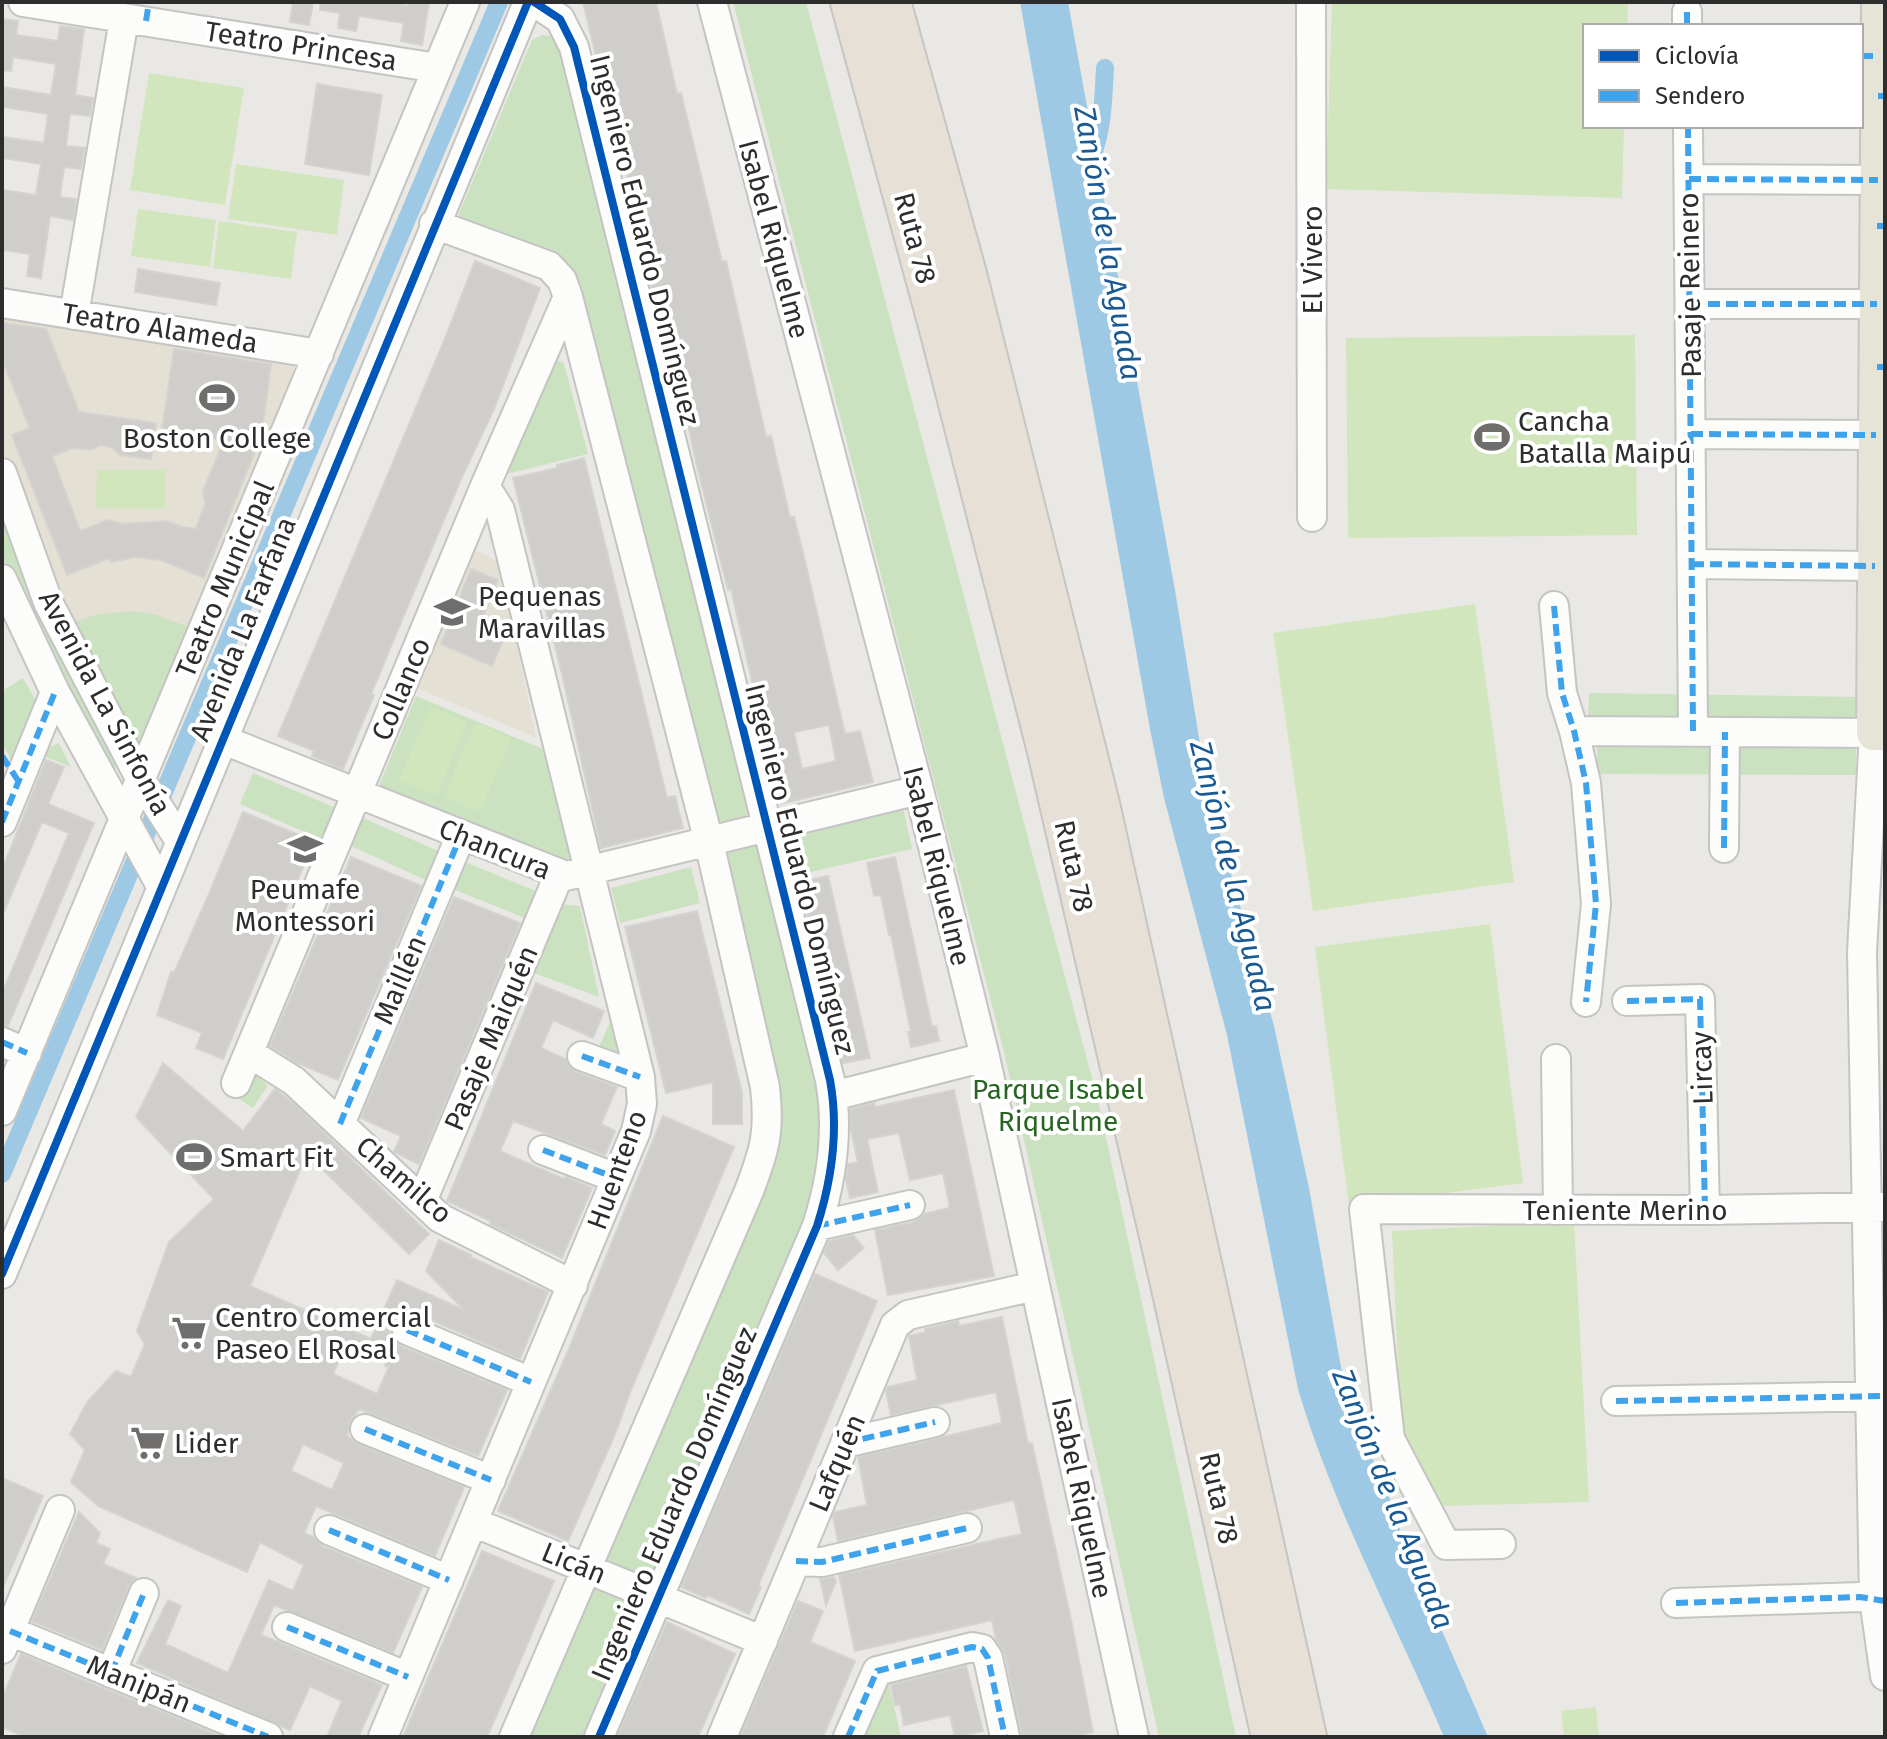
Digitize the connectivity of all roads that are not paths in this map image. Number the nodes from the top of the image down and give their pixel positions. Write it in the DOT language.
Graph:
graph roads {
  1 [pos="23,2"];
  2 [pos="465,2"];
  3 [pos="531,2"];
  4 [pos="712,2"];
  5 [pos="851,2"];
  6 [pos="890,2"];
  7 [pos="1311,2"];
  8 [pos="1879,2"];
  9 [pos="140,14"];
  10 [pos="1870,56"];
  11 [pos="437,68"];
  12 [pos="1882,96"];
  13 [pos="1688,128"];
  14 [pos="1689,179"];
  15 [pos="1878,180"];
  16 [pos="434,224"];
  17 [pos="1881,226"];
  18 [pos="568,297"];
  19 [pos="2,303"];
  20 [pos="1690,304"];
  21 [pos="1877,304"];
  22 [pos="74,315"];
  23 [pos="319,354"];
  24 [pos="1881,367"];
  25 [pos="1691,434"];
  26 [pos="1876,435"];
  27 [pos="2,473"];
  28 [pos="485,486"];
  29 [pos="1312,517"];
  30 [pos="1692,564"];
  31 [pos="1875,566"];
  32 [pos="2,579"];
  33 [pos="1554,606"];
  34 [pos="55,692"];
  35 [pos="1574,731"];
  36 [pos="1693,731"];
  37 [pos="1725,732"];
  38 [pos="1879,733"];
  39 [pos="221,739"];
  40 [pos="2,756"];
  41 [pos="19,782"];
  42 [pos="146,787"];
  43 [pos="919,790"];
  44 [pos="357,794"];
  45 [pos="2,822"];
  46 [pos="128,825"];
  47 [pos="767,828"];
  48 [pos="461,835"];
  49 [pos="177,837"];
  50 [pos="709,842"];
  51 [pos="1724,848"];
  52 [pos="590,872"];
  53 [pos="559,875"];
  54 [pos="156,877"];
  55 [pos="1627,1001"];
  56 [pos="1586,1002"];
  57 [pos="14,1048"];
  58 [pos="249,1053"];
  59 [pos="582,1056"];
  60 [pos="985,1057"];
  61 [pos="1556,1059"];
  62 [pos="640,1077"];
  63 [pos="236,1083"];
  64 [pos="833,1096"];
  65 [pos="2,1111"];
  66 [pos="340,1124"];
  67 [pos="543,1150"];
  68 [pos="616,1178"];
  69 [pos="422,1201"];
  70 [pos="910,1205"];
  71 [pos="1876,1207"];
  72 [pos="1558,1210"];
  73 [pos="1705,1210"];
  74 [pos="817,1226"];
  75 [pos="2,1274"];
  76 [pos="573,1285"];
  77 [pos="1035,1286"];
  78 [pos="407,1330"];
  79 [pos="531,1382"];
  80 [pos="1877,1396"];
  81 [pos="1616,1401"];
  82 [pos="935,1422"];
  83 [pos="365,1429"];
  84 [pos="845,1443"];
  85 [pos="491,1480"];
  86 [pos="60,1510"];
  87 [pos="473,1522"];
  88 [pos="967,1528"];
  89 [pos="329,1530"];
  90 [pos="1501,1544"];
  91 [pos="796,1561"];
  92 [pos="585,1568"];
  93 [pos="449,1580"];
  94 [pos="144,1593"];
  95 [pos="658,1598"];
  96 [pos="1880,1600"];
  97 [pos="1676,1603"];
  98 [pos="287,1627"];
  99 [pos="6,1640"];
  100 [pos="763,1641"];
  101 [pos="111,1673"];
  102 [pos="1885,1676"];
  103 [pos="408,1677"];
  104 [pos="268,1737"];
  105 [pos="383,1737"];
  106 [pos="514,1737"];
  107 [pos="599,1737"];
  108 [pos="722,1737"];
  109 [pos="848,1737"];
  110 [pos="1005,1737"];
  111 [pos="1134,1737"];
  112 [pos="1272,1737"];
  113 [pos="1306,1737"];
  1 -- 9 [label="street, Teatro Princesa"];
  2 -- 11 [label="street, Teatro Municipal"];
  3 -- 16 [label="street, Avenida La Farfana"];
  3 -- 47 [label="street, Ingeniero Eduardo Domínguez"];
  4 -- 43 [label="street, Isabel Riquelme"];
  5 -- 112 [label="highway, Ruta 78"];
  6 -- 113 [label="highway, Ruta 78"];
  7 -- 29 [label="street, El Vivero"];
  8 -- 10 [label="main road"];
  9 -- 11 [label="street, Teatro Princesa"];
  9 -- 22 [label="street"];
  10 -- 12 [label="main road"];
  11 -- 23 [label="street, Teatro Municipal"];
  12 -- 15 [label="main road"];
  13 -- 14 [label="street, Pasaje Reinero"];
  14 -- 15 [label="street"];
  14 -- 20 [label="street, Pasaje Reinero"];
  15 -- 17 [label="main road"];
  16 -- 18 [label="street, Ingeniero Eduardo Domínguez"];
  16 -- 39 [label="street, Avenida La Farfana"];
  17 -- 21 [label="main road"];
  18 -- 28 [label="street, Collanco"];
  18 -- 50 [label="street, Ingeniero Eduardo Domínguez"];
  19 -- 22 [label="street, Teatro Alameda"];
  20 -- 21 [label="street"];
  20 -- 25 [label="street, Pasaje Reinero"];
  21 -- 24 [label="main road"];
  22 -- 23 [label="street, Teatro Alameda"];
  23 -- 42 [label="street, Teatro Municipal"];
  24 -- 26 [label="main road"];
  25 -- 26 [label="street"];
  25 -- 30 [label="street, Pasaje Reinero"];
  26 -- 31 [label="main road"];
  27 -- 42 [label="street, Avenida La Sinfonía"];
  28 -- 44 [label="street, Collanco"];
  28 -- 52 [label="street, Huenteno"];
  30 -- 31 [label="street"];
  30 -- 36 [label="street, Pasaje Reinero"];
  31 -- 38 [label="main road"];
  32 -- 34 [label="street, Avenida La Sinfonía"];
  33 -- 35 [label="street"];
  34 -- 41 [label="street"];
  34 -- 46 [label="street, Avenida La Sinfonía"];
  35 -- 36 [label="street"];
  35 -- 56 [label="street"];
  36 -- 37 [label="street"];
  37 -- 38 [label="street"];
  37 -- 51 [label="street"];
  38 -- 71 [label="street"];
  39 -- 44 [label="street, Chancura"];
  39 -- 49 [label="street, Avenida La Farfana"];
  40 -- 41 [label="street"];
  41 -- 45 [label="street"];
  42 -- 46 [label="street, Teatro Municipal"];
  42 -- 49 [label="street, Avenida La Sinfonía"];
  43 -- 47 [label="street, Chancura"];
  43 -- 60 [label="street, Isabel Riquelme"];
  44 -- 48 [label="street, Chancura"];
  44 -- 58 [label="street, Collanco"];
  46 -- 54 [label="street, Avenida La Sinfonía"];
  46 -- 57 [label="street, Teatro Municipal"];
  47 -- 50 [label="street, Chancura"];
  47 -- 64 [label="street, Ingeniero Eduardo Domínguez"];
  48 -- 53 [label="street, Chancura"];
  48 -- 66 [label="street, Maillén"];
  49 -- 54 [label="street, Avenida La Farfana"];
  50 -- 52 [label="street, Chancura"];
  50 -- 92 [label="street, Ingeniero Eduardo Domínguez"];
  52 -- 53 [label="street, Chancura"];
  52 -- 62 [label="street, Huenteno"];
  53 -- 69 [label="street, Pasaje Maiquén"];
  54 -- 75 [label="street, Avenida La Farfana"];
  55 -- 73 [label="street, Lircay"];
  57 -- 65 [label="street, Teatro Municipal"];
  58 -- 63 [label="street, Collanco"];
  58 -- 66 [label="street, Chamilco"];
  59 -- 62 [label="street"];
  60 -- 64 [label="street"];
  60 -- 77 [label="street, Isabel Riquelme"];
  61 -- 72 [label="street"];
  62 -- 68 [label="street, Huenteno"];
  64 -- 74 [label="street, Ingeniero Eduardo Domínguez"];
  66 -- 69 [label="street, Chamilco"];
  67 -- 68 [label="street"];
  68 -- 76 [label="street, Huenteno"];
  69 -- 76 [label="street, Chamilco"];
  70 -- 74 [label="street"];
  71 -- 73 [label="street, Teniente Merino"];
  71 -- 80 [label="street"];
  72 -- 73 [label="street, Teniente Merino"];
  72 -- 90 [label="street, Teniente Merino"];
  74 -- 95 [label="street, Ingeniero Eduardo Domínguez"];
  76 -- 79 [label="street, Huenteno"];
  77 -- 84 [label="street, Lafquén"];
  77 -- 111 [label="street, Isabel Riquelme"];
  78 -- 79 [label="street"];
  79 -- 85 [label="street, Huenteno"];
  80 -- 81 [label="street"];
  80 -- 96 [label="street"];
  82 -- 84 [label="street"];
  83 -- 85 [label="street"];
  84 -- 91 [label="street, Lafquén"];
  85 -- 87 [label="street, Huenteno"];
  86 -- 99 [label="street"];
  87 -- 92 [label="street, Licán"];
  87 -- 93 [label="street, Huenteno"];
  88 -- 91 [label="street"];
  89 -- 93 [label="street"];
  91 -- 100 [label="street, Lafquén"];
  92 -- 95 [label="street, Licán"];
  92 -- 106 [label="street, Ingeniero Eduardo Domínguez"];
  93 -- 103 [label="street, Huenteno"];
  94 -- 101 [label="street"];
  95 -- 100 [label="street, Licán"];
  95 -- 107 [label="street, Ingeniero Eduardo Domínguez"];
  96 -- 97 [label="street"];
  96 -- 102 [label="street"];
  98 -- 103 [label="street"];
  99 -- 101 [label="street, Manipán"];
  100 -- 108 [label="street, Lafquén"];
  101 -- 104 [label="street, Manipán"];
  103 -- 105 [label="street, Huenteno"];
  109 -- 110 [label="street"];
}
